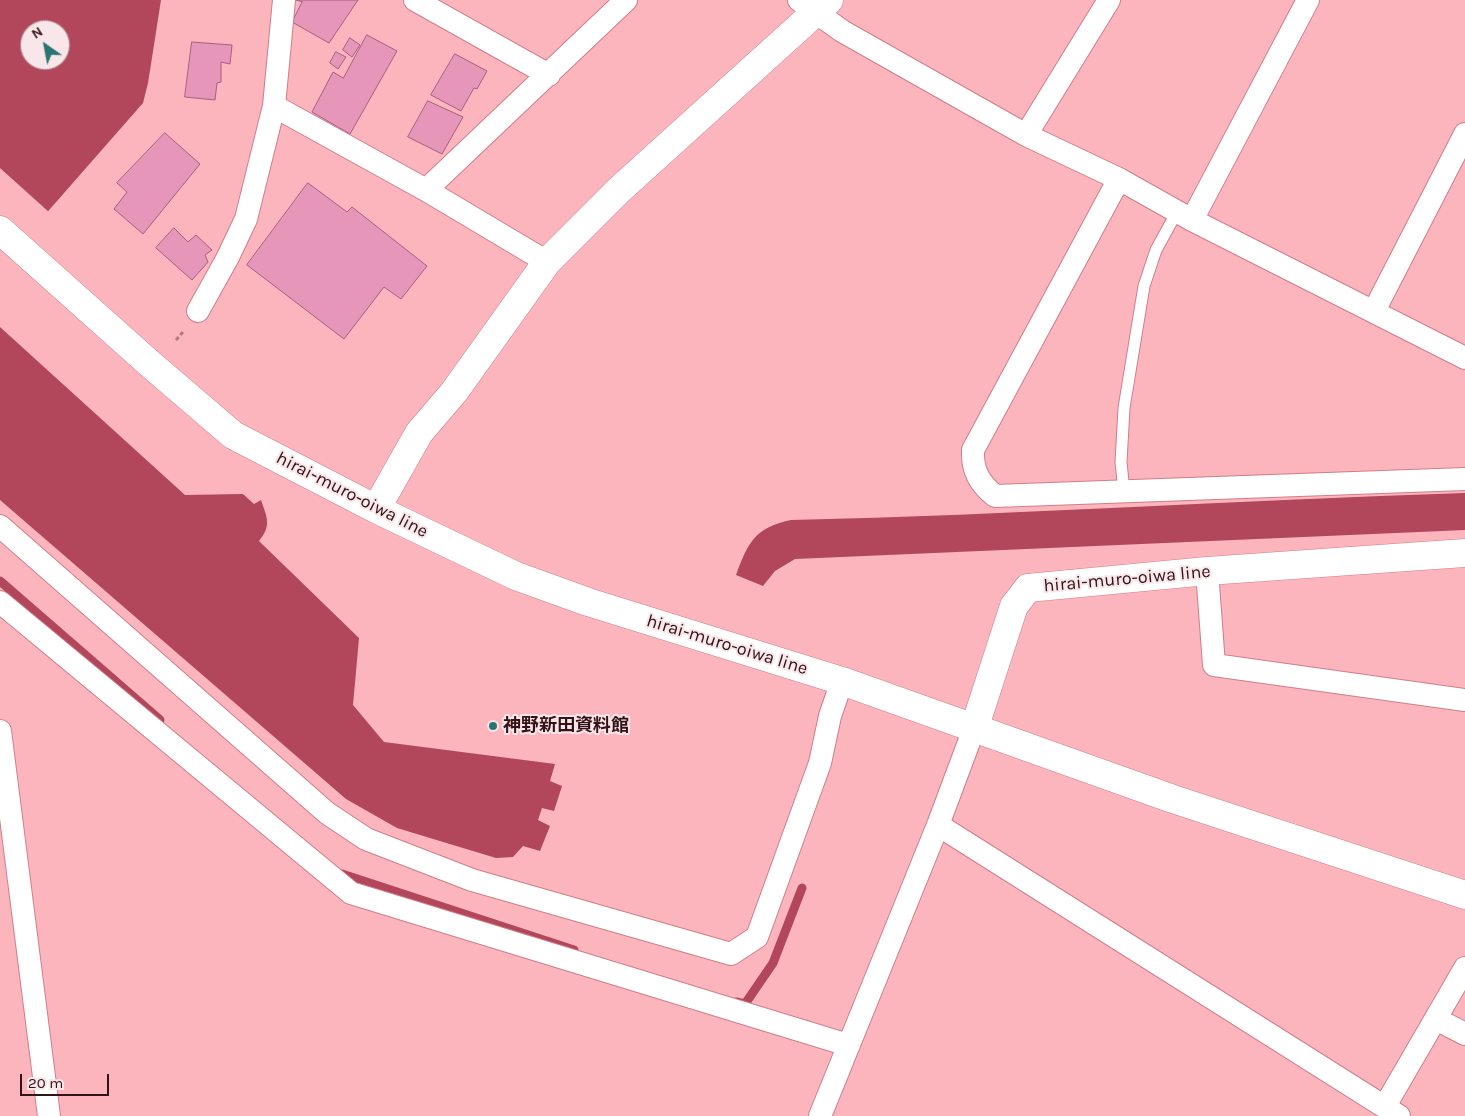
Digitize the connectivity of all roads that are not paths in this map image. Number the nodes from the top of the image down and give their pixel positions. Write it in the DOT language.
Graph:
graph roads {
  1 [pos="284,0"];
  2 [pos="415,0"];
  3 [pos="626,0"];
  4 [pos="1109,0"];
  5 [pos="1308,0"];
  6 [pos="815,4"];
  7 [pos="549,75"];
  8 [pos="274,106"];
  9 [pos="1465,134"];
  10 [pos="1026,135"];
  11 [pos="1119,179"];
  12 [pos="426,190"];
  13 [pos="1185,215"];
  14 [pos="0,230"];
  15 [pos="547,262"];
  16 [pos="198,311"];
  17 [pos="1374,311"];
  18 [pos="1465,358"];
  19 [pos="1465,479"];
  20 [pos="1124,492"];
  21 [pos="376,509"];
  22 [pos="0,526"];
  23 [pos="1465,553"];
  24 [pos="1207,571"];
  25 [pos="0,602"];
  26 [pos="842,680"];
  27 [pos="1465,700"];
  28 [pos="975,726"];
  29 [pos="0,731"];
  30 [pos="938,825"];
  31 [pos="1465,896"];
  32 [pos="1465,968"];
  33 [pos="1436,1019"];
  34 [pos="1465,1034"];
  35 [pos="848,1045"];
  36 [pos="1392,1111"];
  37 [pos="49,1116"];
  38 [pos="820,1116"];
  1 -- 8 [label="street"];
  2 -- 7 [label="street"];
  3 -- 7 [label="street"];
  4 -- 10 [label="street"];
  5 -- 13 [label="street"];
  6 -- 10 [label="street"];
  6 -- 15 [label="main road"];
  7 -- 12 [label="street"];
  8 -- 12 [label="street"];
  8 -- 16 [label="street"];
  9 -- 17 [label="street"];
  10 -- 11 [label="street"];
  11 -- 13 [label="street"];
  11 -- 20 [label="street"];
  12 -- 15 [label="street"];
  13 -- 17 [label="street"];
  13 -- 20 [label="lane"];
  14 -- 21 [label="main road, hirai-muro-oiwa line"];
  15 -- 21 [label="main road"];
  17 -- 18 [label="street"];
  19 -- 20 [label="street"];
  21 -- 26 [label="main road, hirai-muro-oiwa line"];
  22 -- 26 [label="street"];
  23 -- 24 [label="main road, hirai-muro-oiwa line"];
  24 -- 27 [label="street"];
  24 -- 28 [label="main road, hirai-muro-oiwa line"];
  25 -- 35 [label="street"];
  26 -- 28 [label="main road, hirai-muro-oiwa line"];
  28 -- 30 [label="street"];
  28 -- 31 [label="main road"];
  29 -- 37 [label="street"];
  30 -- 35 [label="street"];
  30 -- 36 [label="street"];
  32 -- 33 [label="street"];
  33 -- 34 [label="street"];
  33 -- 36 [label="street"];
  35 -- 38 [label="street"];
}
